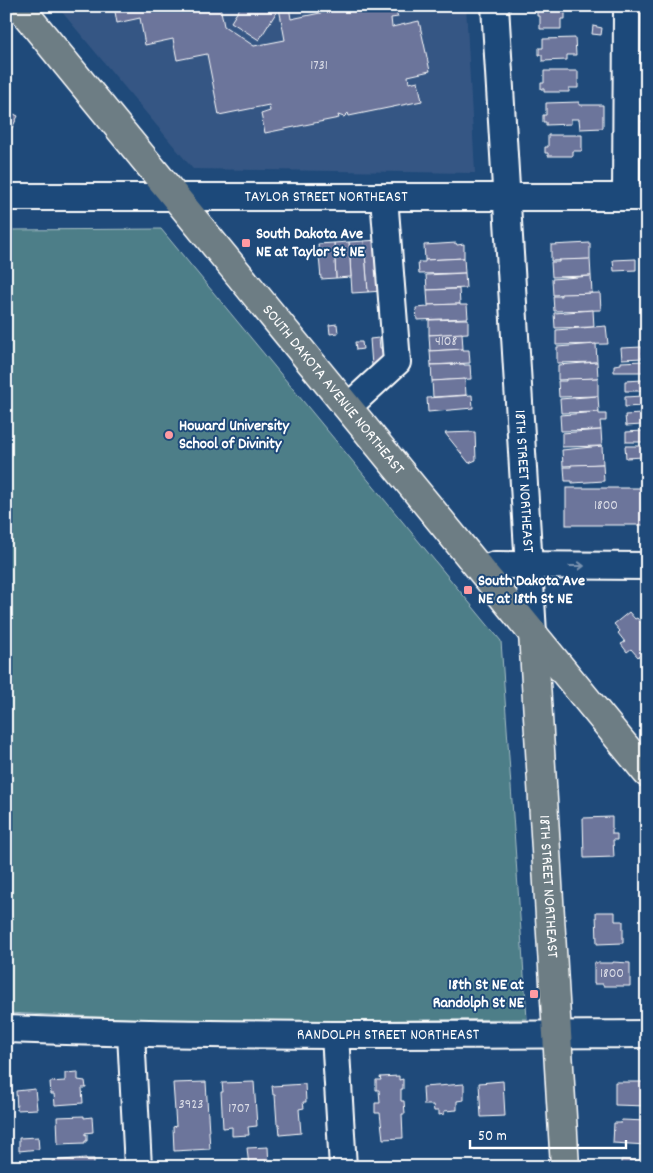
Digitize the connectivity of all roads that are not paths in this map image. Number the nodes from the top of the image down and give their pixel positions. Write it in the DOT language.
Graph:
graph roads {
  1 [pos="20,6"];
  2 [pos="495,6"];
  3 [pos="631,14"];
  4 [pos="6,197"];
  5 [pos="176,197"];
  6 [pos="384,197"];
  7 [pos="506,197"];
  8 [pos="636,197"];
  9 [pos="348,407"];
  10 [pos="528,565"];
  11 [pos="647,566"];
  12 [pos="481,570"];
  13 [pos="533,633"];
  14 [pos="647,773"];
  15 [pos="6,1029"];
  16 [pos="131,1034"];
  17 [pos="647,1034"];
  18 [pos="335,1035"];
  19 [pos="557,1035"];
  20 [pos="138,1167"];
  21 [pos="343,1167"];
  22 [pos="565,1167"];
  1 -- 5 [label="main road, SOUTH DAKOTA AVENUE NORTHEAST"];
  2 -- 7 [label="street, 18TH STREET NORTHEAST"];
  3 -- 8 [label="street"];
  4 -- 5 [label="street, TAYLOR STREET NORTHEAST"];
  5 -- 6 [label="street, TAYLOR STREET NORTHEAST"];
  5 -- 9 [label="main road, SOUTH DAKOTA AVENUE NORTHEAST"];
  6 -- 7 [label="street, TAYLOR STREET NORTHEAST"];
  6 -- 9 [label="street"];
  7 -- 8 [label="street, TAYLOR STREET NORTHEAST"];
  7 -- 10 [label="street, 18TH STREET NORTHEAST"];
  9 -- 12 [label="main road, SOUTH DAKOTA AVENUE NORTHEAST"];
  10 -- 11 [label="street, one-way"];
  10 -- 12 [label="street"];
  10 -- 13 [label="street, 18TH STREET NORTHEAST"];
  12 -- 13 [label="main road, SOUTH DAKOTA AVENUE NORTHEAST"];
  13 -- 14 [label="main road, SOUTH DAKOTA AVENUE NORTHEAST"];
  13 -- 19 [label="main road, 18TH STREET NORTHEAST"];
  15 -- 16 [label="street, RANDOLPH STREET NORTHEAST"];
  16 -- 18 [label="street, RANDOLPH STREET NORTHEAST"];
  16 -- 20 [label="street"];
  17 -- 19 [label="street, RANDOLPH STREET NORTHEAST"];
  18 -- 19 [label="street, RANDOLPH STREET NORTHEAST"];
  18 -- 21 [label="street"];
  19 -- 22 [label="main road, 18TH STREET NORTHEAST"];
}
